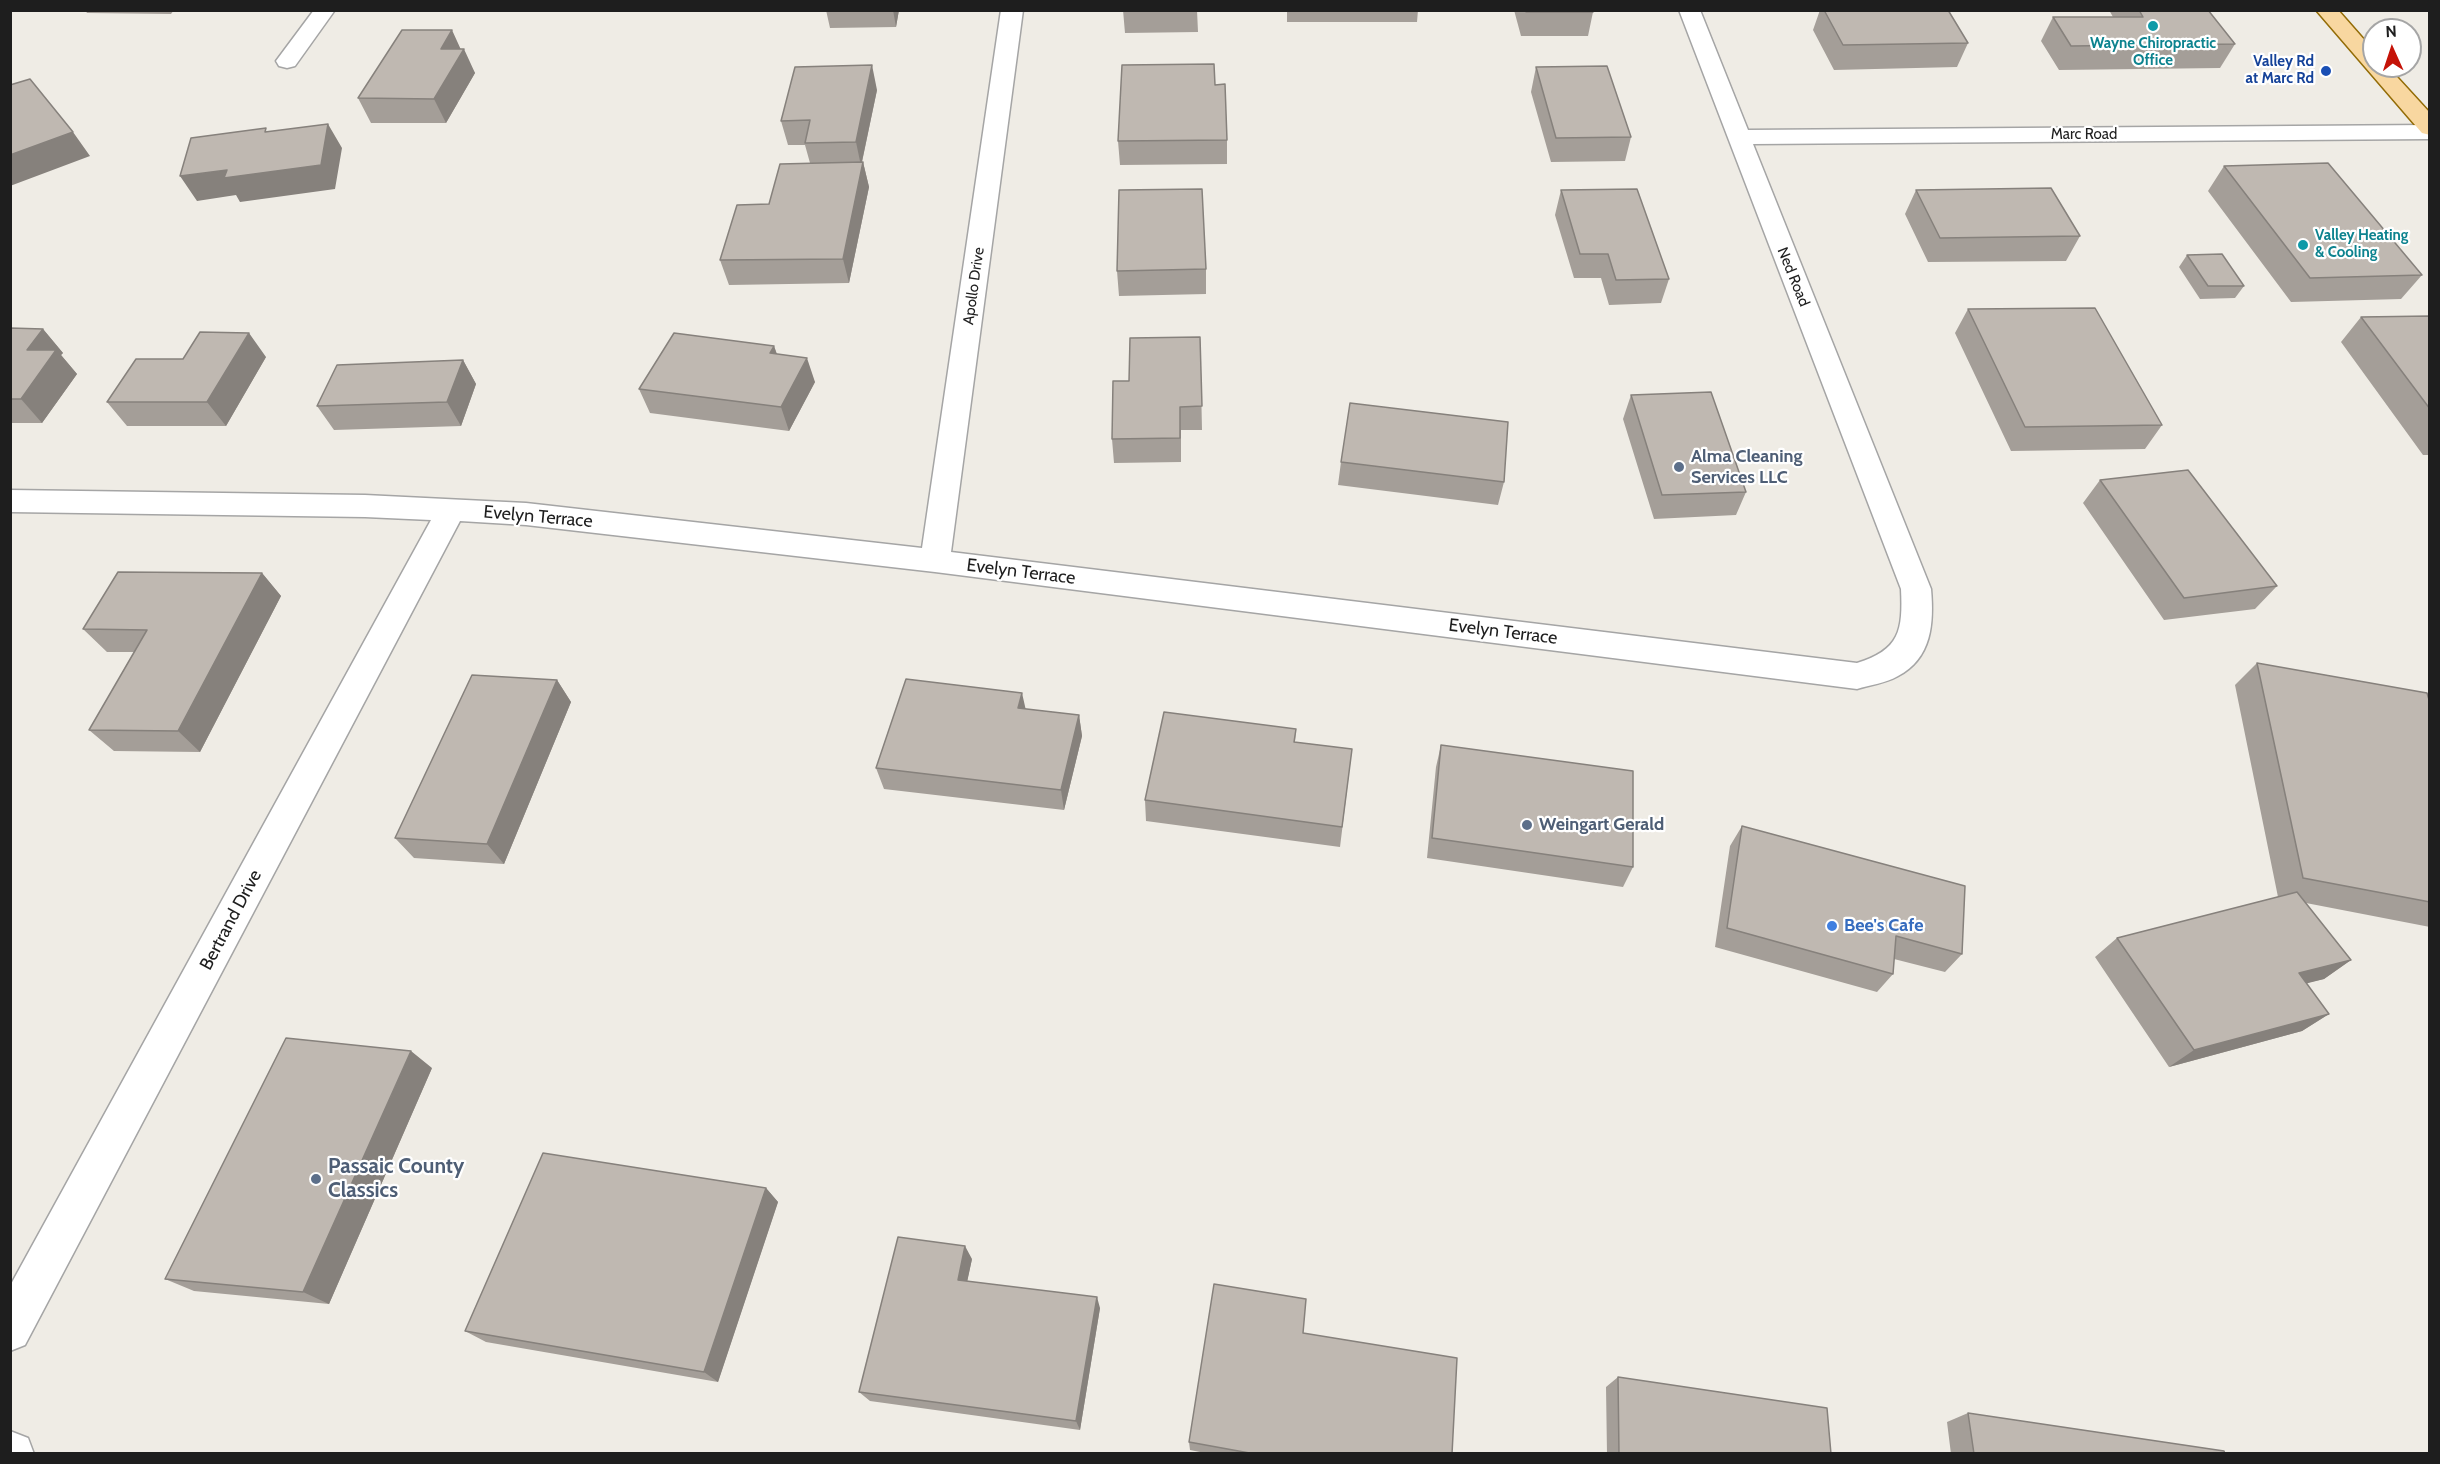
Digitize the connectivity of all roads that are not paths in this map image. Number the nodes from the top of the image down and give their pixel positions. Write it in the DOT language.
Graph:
graph roads {
  1 [pos="326,10"];
  2 [pos="1012,10"];
  3 [pos="1689,10"];
  4 [pos="2326,10"];
  5 [pos="2362,52"];
  6 [pos="287,61"];
  7 [pos="2384,78"];
  8 [pos="2430,130"];
  9 [pos="1738,137"];
  10 [pos="10,501"];
  11 [pos="451,510"];
  12 [pos="1898,543"];
  13 [pos="936,561"];
  14 [pos="10,1330"];
  1 -- 6 [label="street"];
  2 -- 13 [label="street, Apollo Drive"];
  3 -- 9 [label="street, Ned Road"];
  4 -- 5 [label="main road"];
  7 -- 8 [label="main road"];
  8 -- 9 [label="street, Marc Road"];
  9 -- 12 [label="street, Ned Road"];
  10 -- 11 [label="street, Evelyn Terrace"];
  11 -- 13 [label="street, Evelyn Terrace"];
  11 -- 14 [label="street, Bertrand Drive"];
  12 -- 13 [label="street, Evelyn Terrace"];
}
